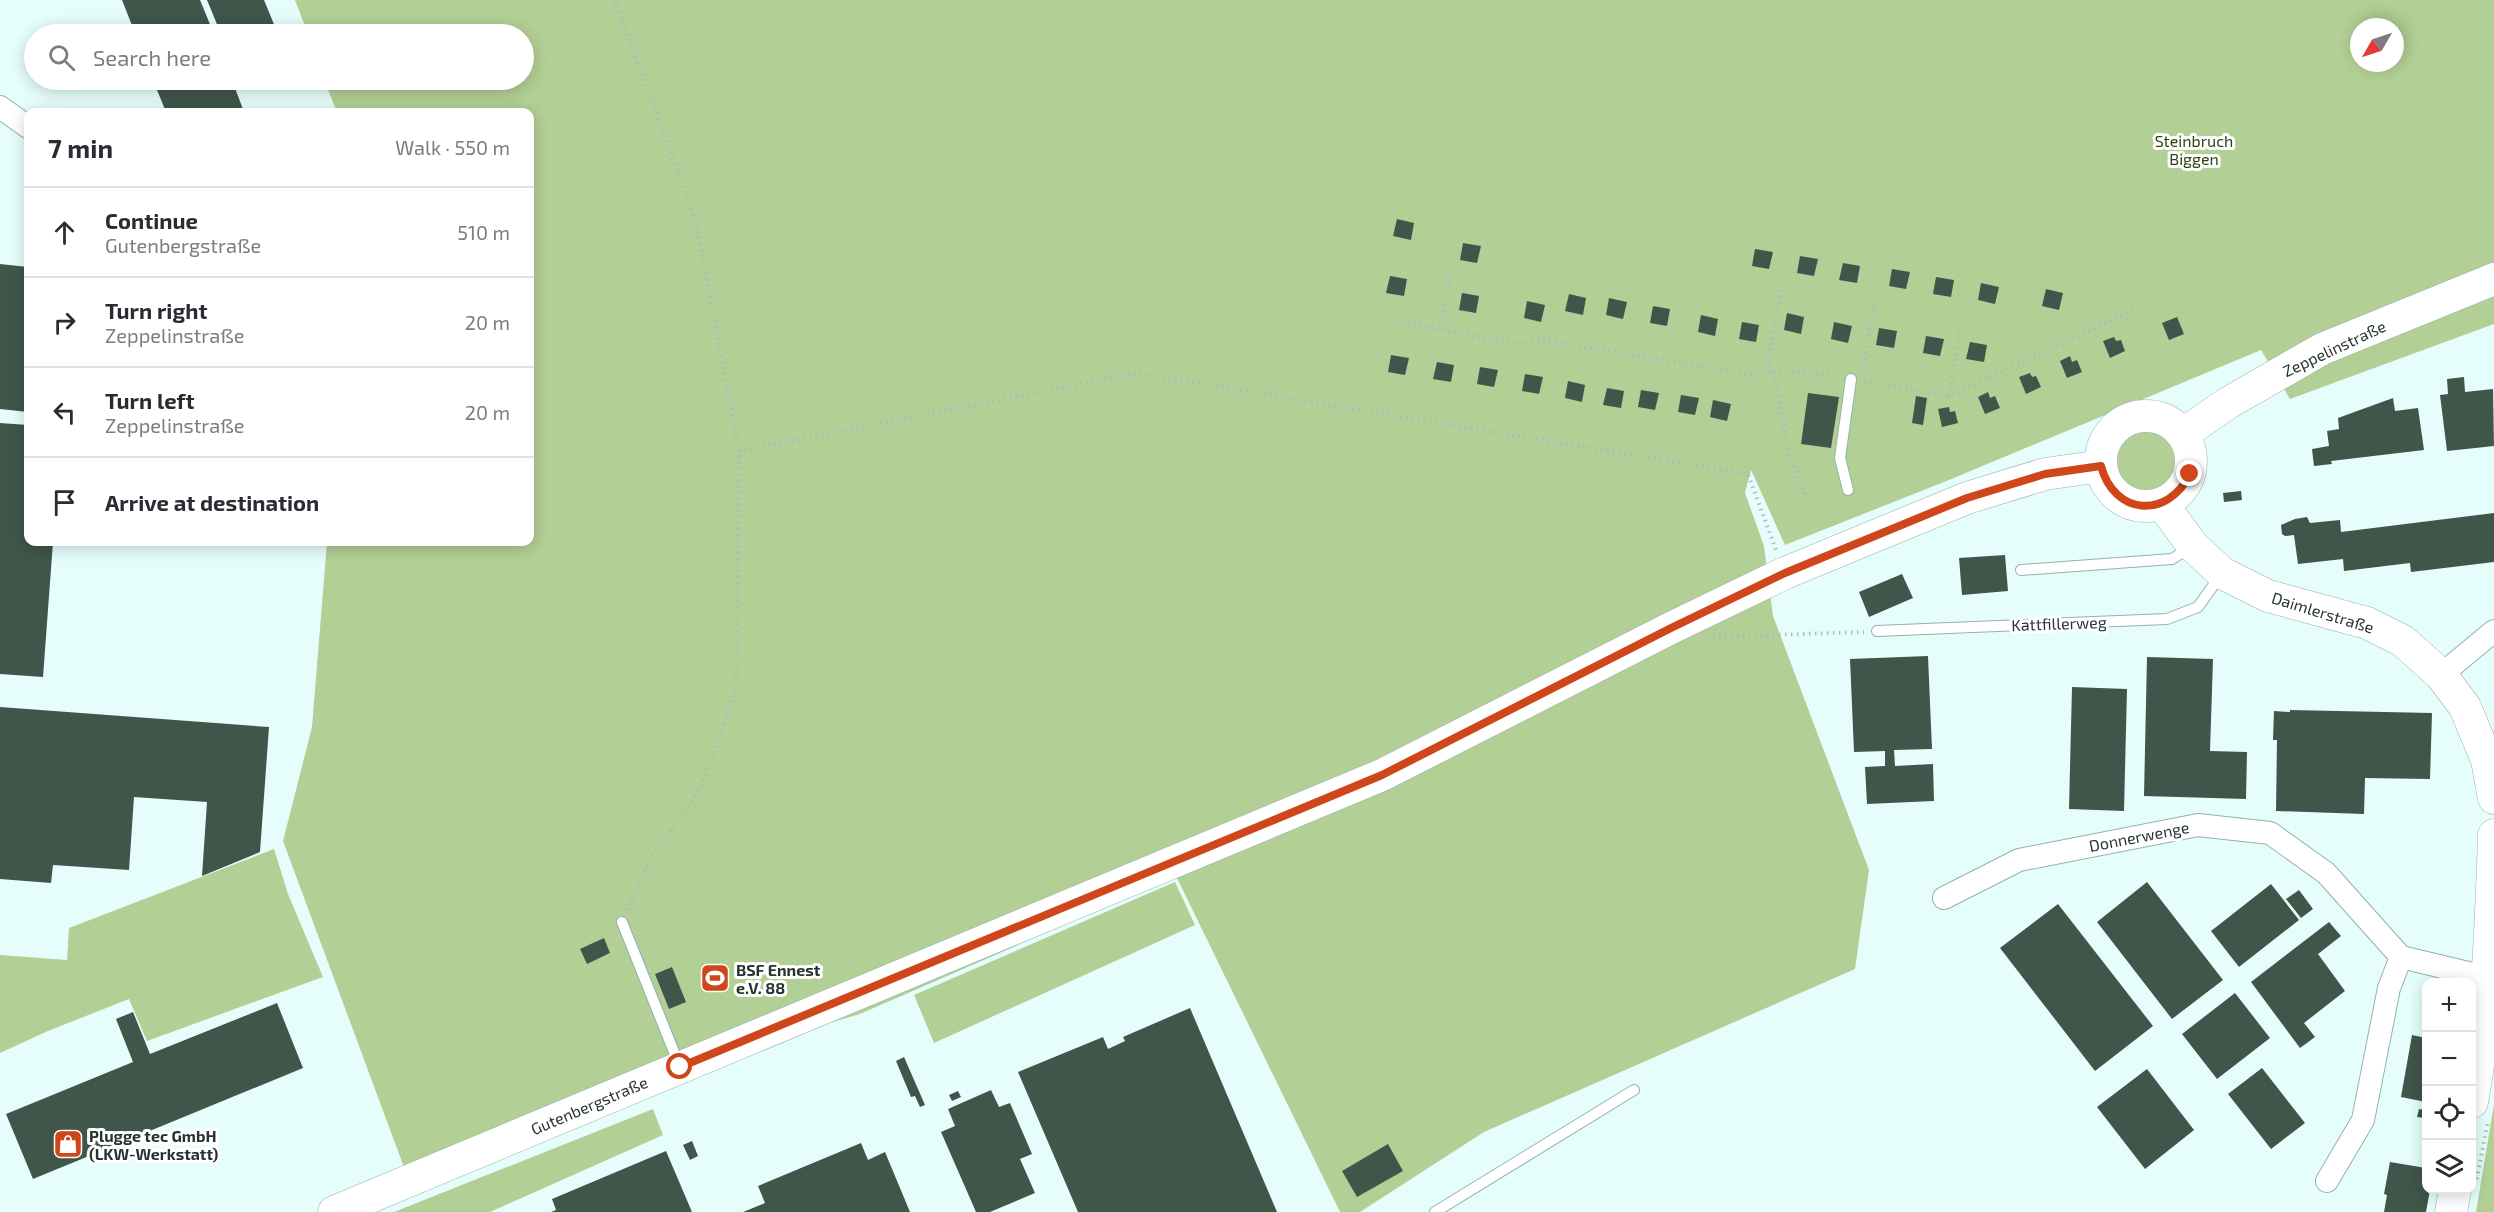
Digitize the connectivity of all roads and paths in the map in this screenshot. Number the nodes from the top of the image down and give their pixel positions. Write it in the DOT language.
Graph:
graph roads {
  1 [pos="615,0"];
  2 [pos="0,107"];
  3 [pos="24,124"];
  4 [pos="1451,273"];
  5 [pos="2494,279"];
  6 [pos="1781,290"];
  7 [pos="1874,305"];
  8 [pos="2134,310"];
  9 [pos="1390,319"];
  10 [pos="1962,319"];
  11 [pos="1439,329"];
  12 [pos="1770,370"];
  13 [pos="1851,379"];
  14 [pos="1949,396"];
  15 [pos="2183,434"];
  16 [pos="739,451"];
  17 [pos="2101,466"];
  18 [pos="1848,490"];
  19 [pos="2162,504"];
  20 [pos="1809,505"];
  21 [pos="2193,546"];
  22 [pos="2021,570"];
  23 [pos="1785,573"];
  24 [pos="2222,573"];
  25 [pos="1877,631"];
  26 [pos="2494,631"];
  27 [pos="1712,637"];
  28 [pos="2441,675"];
  29 [pos="2494,798"];
  30 [pos="2494,835"];
  31 [pos="1944,898"];
  32 [pos="622,922"];
  33 [pos="2401,957"];
  34 [pos="2489,978"];
  35 [pos="680,1067"];
  36 [pos="1634,1090"];
  37 [pos="2480,1110"];
  38 [pos="2474,1140"];
  39 [pos="2327,1180"];
  40 [pos="2462,1194"];
  41 [pos="334,1212"];
  42 [pos="1435,1212"];
  43 [pos="2451,1212"];
  1 -- 16 [label="path"];
  2 -- 3 [label="street"];
  4 -- 11 [label="path"];
  5 -- 15 [label="main road, Zeppelinstraße"];
  6 -- 12 [label="path"];
  7 -- 14 [label="path"];
  8 -- 14 [label="path"];
  9 -- 11 [label="path"];
  10 -- 14 [label="path"];
  11 -- 12 [label="path"];
  12 -- 13 [label="path"];
  12 -- 20 [label="path"];
  13 -- 18 [label="lane"];
  15 -- 17 [label="main road"];
  15 -- 19 [label="main road"];
  16 -- 23 [label="path"];
  16 -- 32 [label="path"];
  17 -- 19 [label="main road"];
  17 -- 23 [label="main road, Gutenbergstraße"];
  19 -- 21 [label="main road, Daimlerstraße"];
  21 -- 22 [label="lane"];
  21 -- 24 [label="main road, Daimlerstraße"];
  23 -- 35 [label="main road, Gutenbergstraße"];
  24 -- 25 [label="lane, Kattfillerweg"];
  24 -- 28 [label="main road, Daimlerstraße"];
  25 -- 27 [label="path"];
  26 -- 28 [label="street"];
  28 -- 29 [label="main road, Daimlerstraße"];
  30 -- 34 [label="main road"];
  31 -- 33 [label="street, Donnerwenge"];
  32 -- 35 [label="lane"];
  33 -- 34 [label="street"];
  33 -- 39 [label="street"];
  34 -- 37 [label="main road"];
  35 -- 41 [label="main road, Gutenbergstraße"];
  36 -- 42 [label="lane"];
  37 -- 38 [label="path"];
  40 -- 43 [label="main road"];
}
